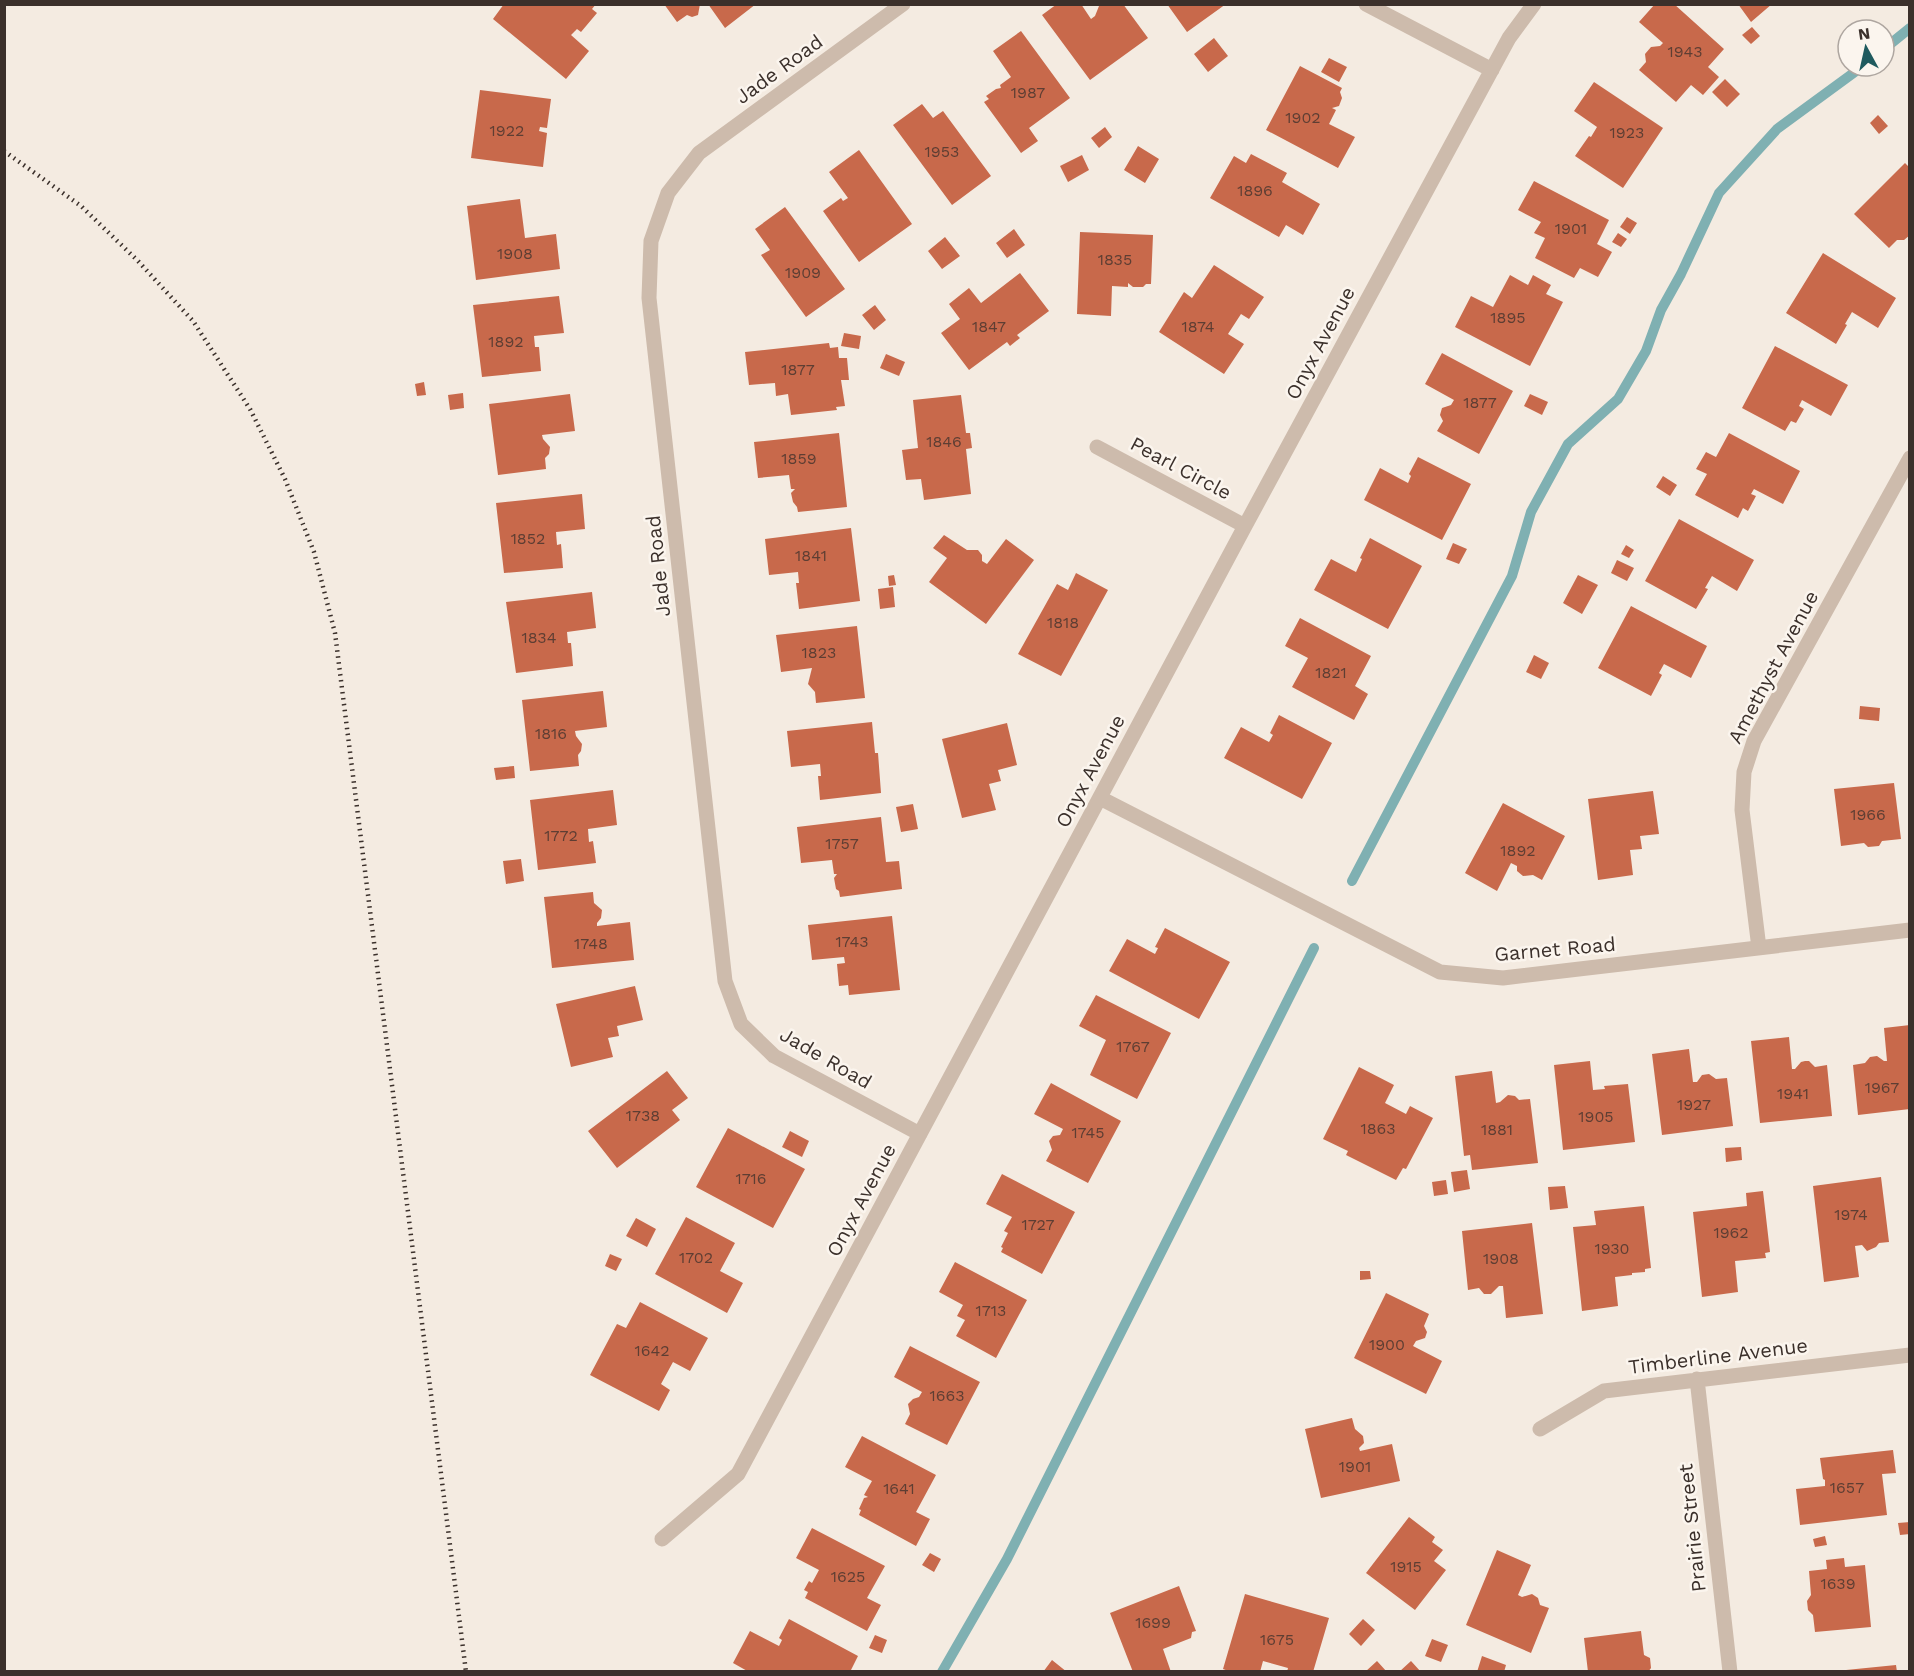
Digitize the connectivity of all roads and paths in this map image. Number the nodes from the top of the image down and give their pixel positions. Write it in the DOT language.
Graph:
graph roads {
  1 [pos="903,4"];
  2 [pos="1366,4"];
  3 [pos="1534,4"];
  4 [pos="1492,70"];
  5 [pos="1097,447"];
  6 [pos="1910,458"];
  7 [pos="1245,526"];
  8 [pos="1100,798"];
  9 [pos="1910,930"];
  10 [pos="1759,948"];
  11 [pos="920,1134"];
  12 [pos="1910,1355"];
  13 [pos="1697,1379"];
  14 [pos="1540,1429"];
  15 [pos="662,1539"];
  16 [pos="1730,1671"];
  1 -- 11 [label="street, Jade Road"];
  2 -- 4 [label="street"];
  3 -- 4 [label="street, Onyx Avenue"];
  4 -- 7 [label="street, Onyx Avenue"];
  5 -- 7 [label="street, Pearl Circle"];
  6 -- 10 [label="street, Amethyst Avenue"];
  7 -- 8 [label="street, Onyx Avenue"];
  8 -- 10 [label="street, Garnet Road"];
  8 -- 11 [label="street, Onyx Avenue"];
  9 -- 10 [label="street, Garnet Road"];
  11 -- 15 [label="street, Onyx Avenue"];
  12 -- 13 [label="street, Timberline Avenue"];
  13 -- 14 [label="street, Timberline Avenue"];
  13 -- 16 [label="street, Prairie Street"];
}
